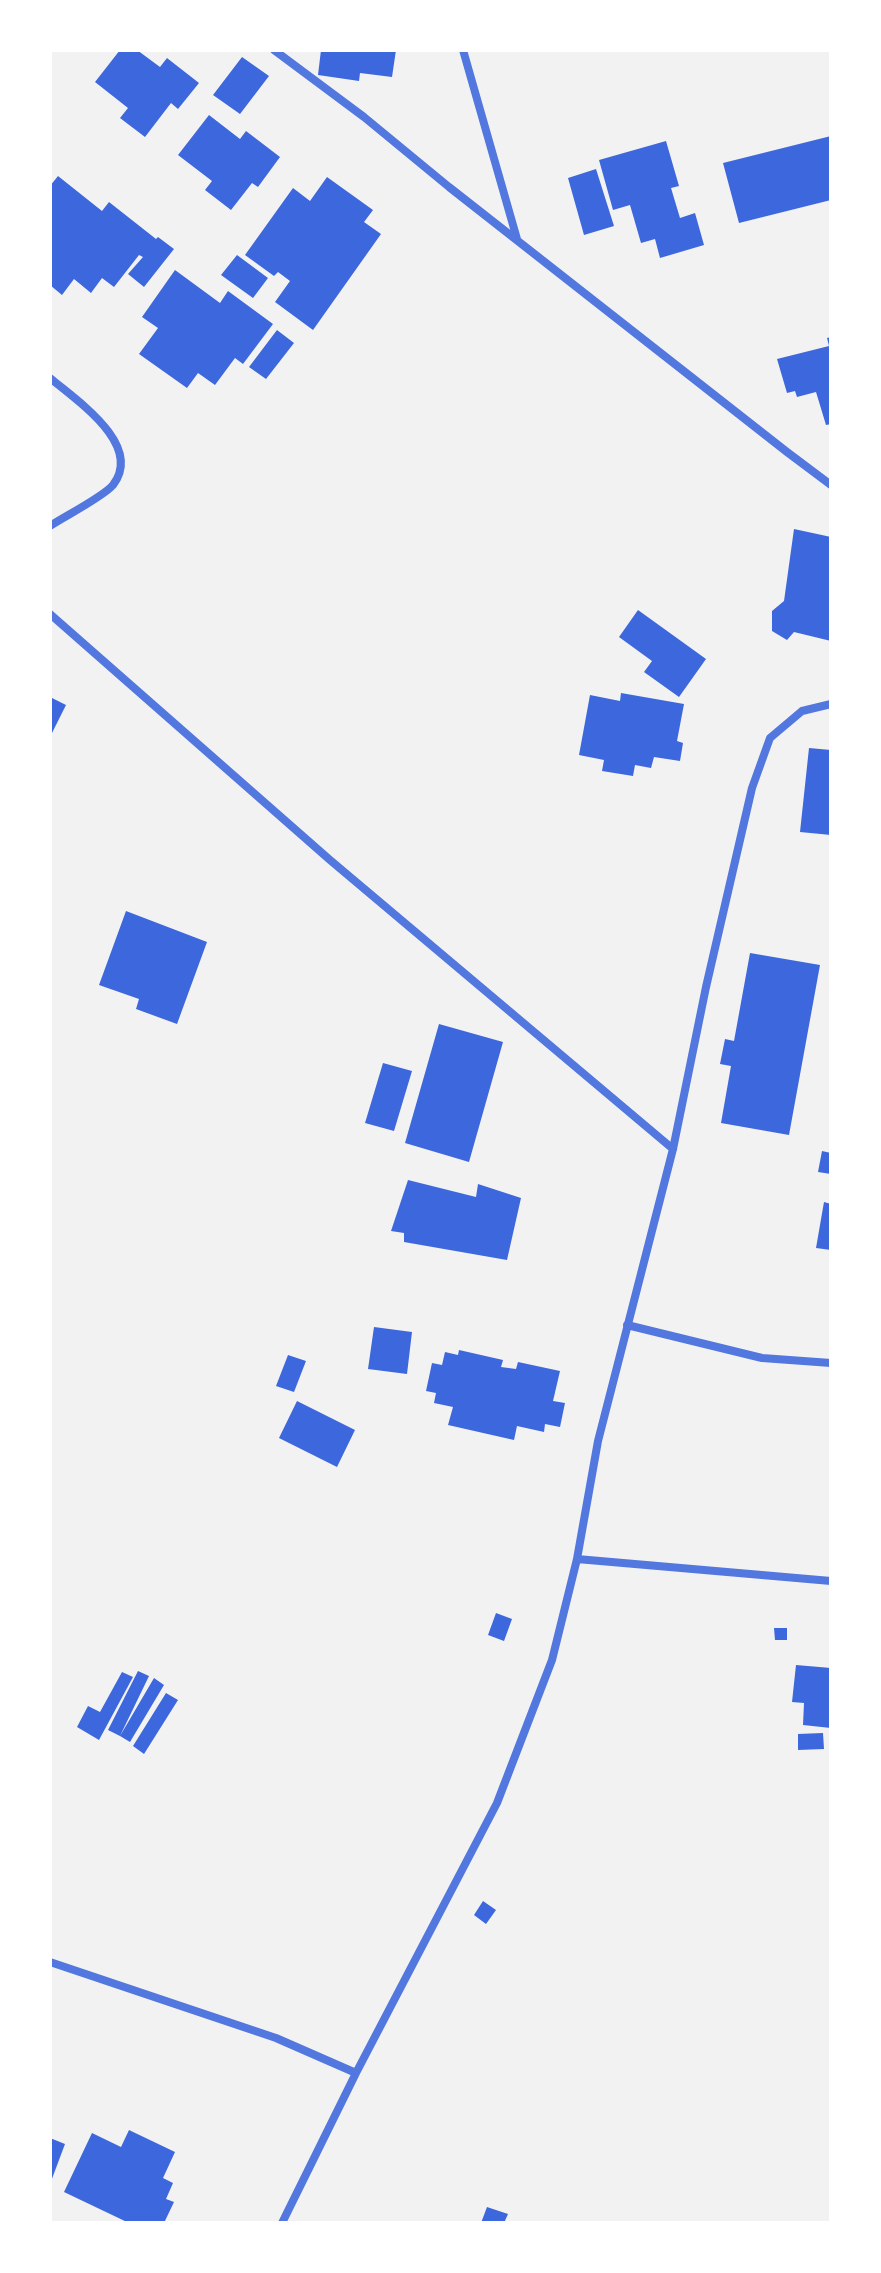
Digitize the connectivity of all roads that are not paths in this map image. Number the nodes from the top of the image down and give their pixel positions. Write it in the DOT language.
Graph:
graph roads {
  1 [pos="274,50"];
  2 [pos="463,50"];
  3 [pos="517,240"];
  4 [pos="50,378"];
  5 [pos="831,485"];
  6 [pos="50,526"];
  7 [pos="50,614"];
  8 [pos="831,704"];
  9 [pos="673,1149"];
  10 [pos="627,1325"];
  11 [pos="831,1363"];
  12 [pos="577,1559"];
  13 [pos="831,1581"];
  14 [pos="50,1962"];
  15 [pos="356,2073"];
  16 [pos="282,2223"];
  1 -- 3 [label="street"];
  2 -- 3 [label="street"];
  3 -- 5 [label="street"];
  4 -- 6 [label="street"];
  7 -- 9 [label="street"];
  8 -- 9 [label="street"];
  9 -- 10 [label="street"];
  10 -- 11 [label="street"];
  10 -- 12 [label="street"];
  12 -- 13 [label="street"];
  12 -- 15 [label="street"];
  14 -- 15 [label="street"];
  15 -- 16 [label="street"];
}
